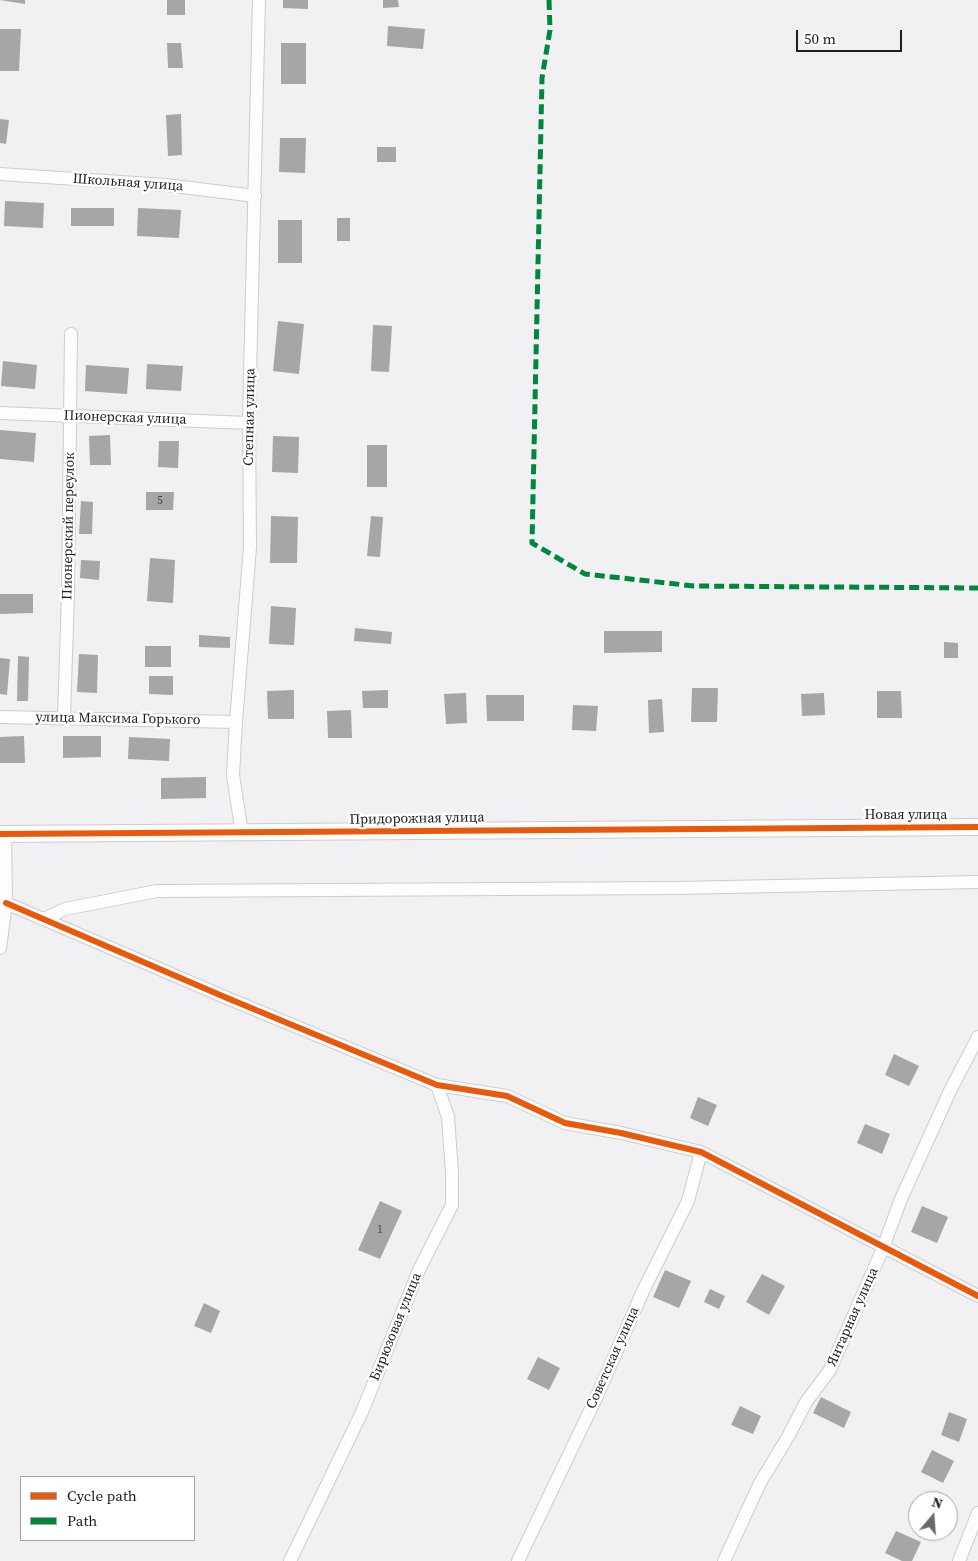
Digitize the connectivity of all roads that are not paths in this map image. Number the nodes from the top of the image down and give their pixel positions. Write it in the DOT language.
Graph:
graph roads {
  1 [pos="259,0"];
  2 [pos="0,174"];
  3 [pos="255,196"];
  4 [pos="71,334"];
  5 [pos="0,413"];
  6 [pos="71,416"];
  7 [pos="250,423"];
  8 [pos="0,717"];
  9 [pos="64,717"];
  10 [pos="236,722"];
  11 [pos="978,827"];
  12 [pos="833,828"];
  13 [pos="2,834"];
  14 [pos="242,834"];
  15 [pos="978,882"];
  16 [pos="6,903"];
  17 [pos="44,919"];
  18 [pos="0,948"];
  19 [pos="978,1037"];
  20 [pos="437,1085"];
  21 [pos="701,1152"];
  22 [pos="883,1248"];
  23 [pos="978,1296"];
  24 [pos="978,1513"];
  25 [pos="290,1561"];
  26 [pos="518,1561"];
  27 [pos="724,1561"];
  28 [pos="959,1561"];
  1 -- 3 [label="street, Степная улица"];
  2 -- 3 [label="street, Школьная улица"];
  3 -- 7 [label="street, Степная улица"];
  4 -- 6 [label="street, Пионерский переулок"];
  5 -- 6 [label="street, Пионерская улица"];
  6 -- 7 [label="street, Пионерская улица"];
  6 -- 9 [label="street, Пионерский переулок"];
  7 -- 10 [label="street, Степная улица"];
  8 -- 9 [label="street, улица Максима Горького"];
  9 -- 10 [label="street, улица Максима Горького"];
  10 -- 14 [label="street, Степная улица"];
  11 -- 12 [label="street, Новая улица"];
  12 -- 14 [label="street, Придорожная улица"];
  13 -- 14 [label="street, Придорожная улица"];
  13 -- 16 [label="street"];
  15 -- 17 [label="street"];
  16 -- 17 [label="street"];
  16 -- 18 [label="street"];
  17 -- 20 [label="street"];
  19 -- 22 [label="street, Янтарная улица"];
  20 -- 21 [label="street"];
  20 -- 25 [label="street, Бирюзовая улица"];
  21 -- 22 [label="street"];
  21 -- 26 [label="street, Советская улица"];
  22 -- 23 [label="street"];
  22 -- 27 [label="street, Янтарная улица"];
  24 -- 28 [label="street"];
}
